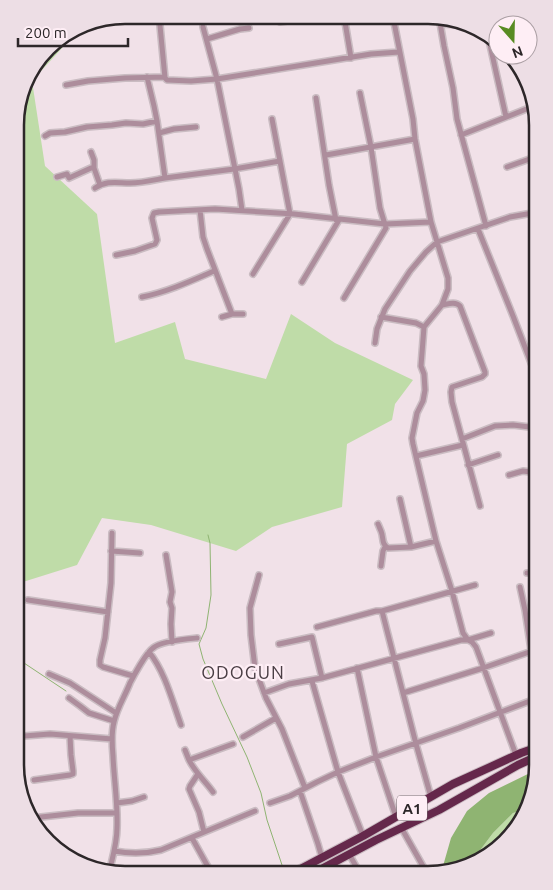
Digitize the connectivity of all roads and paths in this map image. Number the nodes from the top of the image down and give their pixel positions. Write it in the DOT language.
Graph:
graph roads {
  1 [pos="160,24"];
  2 [pos="345,24"];
  3 [pos="394,24"];
  4 [pos="440,24"];
  5 [pos="203,27"];
  6 [pos="249,28"];
  7 [pos="207,39"];
  8 [pos="400,52"];
  9 [pos="351,58"];
  10 [pos="494,65"];
  11 [pos="165,76"];
  12 [pos="147,77"];
  13 [pos="217,79"];
  14 [pos="66,85"];
  15 [pos="360,93"];
  16 [pos="316,98"];
  17 [pos="528,109"];
  18 [pos="506,117"];
  19 [pos="272,119"];
  20 [pos="157,121"];
  21 [pos="196,127"];
  22 [pos="159,133"];
  23 [pos="461,135"];
  24 [pos="45,136"];
  25 [pos="414,139"];
  26 [pos="371,147"];
  27 [pos="91,152"];
  28 [pos="326,155"];
  29 [pos="529,159"];
  30 [pos="280,161"];
  31 [pos="94,168"];
  32 [pos="507,168"];
  33 [pos="234,169"];
  34 [pos="57,177"];
  35 [pos="166,178"];
  36 [pos="200,210"];
  37 [pos="242,210"];
  38 [pos="529,213"];
  39 [pos="290,214"];
  40 [pos="338,220"];
  41 [pos="431,222"];
  42 [pos="385,224"];
  43 [pos="486,226"];
  44 [pos="478,229"];
  45 [pos="437,242"];
  46 [pos="116,255"];
  47 [pos="214,271"];
  48 [pos="253,274"];
  49 [pos="302,282"];
  50 [pos="142,297"];
  51 [pos="344,298"];
  52 [pos="442,306"];
  53 [pos="232,314"];
  54 [pos="243,314"];
  55 [pos="222,317"];
  56 [pos="381,317"];
  57 [pos="424,326"];
  58 [pos="375,343"];
  59 [pos="529,358"];
  60 [pos="529,427"];
  61 [pos="462,442"];
  62 [pos="498,455"];
  63 [pos="416,456"];
  64 [pos="468,465"];
  65 [pos="529,472"];
  66 [pos="509,475"];
  67 [pos="400,499"];
  68 [pos="480,506"];
  69 [pos="378,524"];
  70 [pos="112,533"];
  71 [pos="436,541"];
  72 [pos="385,547"];
  73 [pos="410,547"];
  74 [pos="111,551"];
  75 [pos="140,553"];
  76 [pos="166,555"];
  77 [pos="381,566"];
  78 [pos="260,575"];
  79 [pos="475,585"];
  80 [pos="520,587"];
  81 [pos="452,591"];
  82 [pos="28,600"];
  83 [pos="382,611"];
  84 [pos="108,612"];
  85 [pos="317,627"];
  86 [pos="491,633"];
  87 [pos="197,638"];
  88 [pos="468,640"];
  89 [pos="172,642"];
  90 [pos="529,642"];
  91 [pos="279,644"];
  92 [pos="529,650"];
  93 [pos="149,652"];
  94 [pos="395,659"];
  95 [pos="357,668"];
  96 [pos="483,668"];
  97 [pos="50,674"];
  98 [pos="133,676"];
  99 [pos="322,678"];
  100 [pos="312,680"];
  101 [pos="264,693"];
  102 [pos="403,693"];
  103 [pos="69,698"];
  104 [pos="529,702"];
  105 [pos="116,713"];
  106 [pos="500,713"];
  107 [pos="276,718"];
  108 [pos="114,720"];
  109 [pos="180,724"];
  110 [pos="24,736"];
  111 [pos="70,736"];
  112 [pos="244,737"];
  113 [pos="112,739"];
  114 [pos="233,744"];
  115 [pos="416,744"];
  116 [pos="185,750"];
  117 [pos="529,750"];
  118 [pos="516,755"];
  119 [pos="376,757"];
  120 [pos="189,760"];
  121 [pos="529,760"];
  122 [pos="338,772"];
  123 [pos="198,774"];
  124 [pos="34,780"];
  125 [pos="302,790"];
  126 [pos="213,792"];
  127 [pos="144,797"];
  128 [pos="431,797"];
  129 [pos="117,803"];
  130 [pos="270,804"];
  131 [pos="439,810"];
  132 [pos="255,811"];
  133 [pos="117,813"];
  134 [pos="38,817"];
  135 [pos="396,818"];
  136 [pos="402,829"];
  137 [pos="204,832"];
  138 [pos="362,836"];
  139 [pos="192,838"];
  140 [pos="114,852"];
  141 [pos="349,854"];
  142 [pos="322,858"];
  143 [pos="111,865"];
  144 [pos="208,866"];
  145 [pos="306,866"];
  146 [pos="327,866"];
  147 [pos="356,866"];
  148 [pos="423,866"];
  1 -- 11 [label="street"];
  2 -- 9 [label="street"];
  3 -- 8 [label="street"];
  4 -- 23 [label="street"];
  5 -- 7 [label="street"];
  6 -- 7 [label="street"];
  7 -- 13 [label="street"];
  8 -- 9 [label="street"];
  8 -- 25 [label="street"];
  9 -- 13 [label="street"];
  10 -- 18 [label="street"];
  11 -- 12 [label="street"];
  11 -- 13 [label="street"];
  12 -- 14 [label="street"];
  12 -- 20 [label="street"];
  13 -- 33 [label="street"];
  15 -- 26 [label="street"];
  16 -- 28 [label="street"];
  17 -- 18 [label="street"];
  18 -- 23 [label="street"];
  19 -- 30 [label="street"];
  20 -- 22 [label="street"];
  20 -- 24 [label="street"];
  21 -- 22 [label="street"];
  22 -- 35 [label="street"];
  23 -- 43 [label="street"];
  25 -- 26 [label="street"];
  25 -- 41 [label="street"];
  26 -- 28 [label="street"];
  26 -- 42 [label="street"];
  27 -- 31 [label="street"];
  28 -- 40 [label="street"];
  29 -- 32 [label="street"];
  30 -- 33 [label="street"];
  30 -- 39 [label="street"];
  31 -- 34 [label="street"];
  31 -- 35 [label="street"];
  33 -- 35 [label="street"];
  33 -- 37 [label="street"];
  36 -- 37 [label="street"];
  36 -- 46 [label="street"];
  36 -- 47 [label="street"];
  37 -- 39 [label="street"];
  38 -- 43 [label="street"];
  39 -- 40 [label="street"];
  39 -- 48 [label="street"];
  40 -- 42 [label="street"];
  40 -- 49 [label="street"];
  41 -- 42 [label="street"];
  41 -- 45 [label="street"];
  42 -- 51 [label="street"];
  43 -- 44 [label="street"];
  44 -- 45 [label="street"];
  44 -- 59 [label="street"];
  45 -- 52 [label="street"];
  45 -- 56 [label="street"];
  47 -- 50 [label="street"];
  47 -- 53 [label="street"];
  52 -- 57 [label="street"];
  52 -- 61 [label="street"];
  53 -- 54 [label="street"];
  53 -- 55 [label="street"];
  56 -- 57 [label="street"];
  56 -- 58 [label="street"];
  57 -- 63 [label="street"];
  60 -- 61 [label="street"];
  61 -- 63 [label="street"];
  61 -- 64 [label="street"];
  62 -- 64 [label="street"];
  63 -- 71 [label="street"];
  64 -- 68 [label="street"];
  65 -- 66 [label="street"];
  67 -- 73 [label="street"];
  69 -- 72 [label="street"];
  70 -- 74 [label="street"];
  71 -- 73 [label="street"];
  71 -- 81 [label="street"];
  72 -- 73 [label="street"];
  72 -- 77 [label="street"];
  74 -- 75 [label="street"];
  74 -- 84 [label="street"];
  76 -- 89 [label="street"];
  78 -- 101 [label="street"];
  79 -- 81 [label="street"];
  80 -- 90 [label="street"];
  81 -- 83 [label="street"];
  81 -- 88 [label="street"];
  82 -- 84 [label="street"];
  83 -- 85 [label="street"];
  83 -- 94 [label="street"];
  84 -- 98 [label="street"];
  86 -- 88 [label="street"];
  87 -- 89 [label="street"];
  88 -- 94 [label="street"];
  88 -- 96 [label="street"];
  89 -- 93 [label="street"];
  91 -- 99 [label="street"];
  92 -- 96 [label="street"];
  93 -- 98 [label="street"];
  93 -- 109 [label="street"];
  94 -- 95 [label="street"];
  94 -- 102 [label="street"];
  95 -- 99 [label="street"];
  95 -- 119 [label="street"];
  96 -- 102 [label="street"];
  96 -- 106 [label="street"];
  97 -- 105 [label="street"];
  98 -- 105 [label="street"];
  99 -- 100 [label="street"];
  100 -- 101 [label="street"];
  100 -- 122 [label="street"];
  101 -- 107 [label="street"];
  102 -- 115 [label="street"];
  103 -- 108 [label="street"];
  104 -- 106 [label="street"];
  105 -- 108 [label="street"];
  106 -- 115 [label="street"];
  106 -- 118 [label="street"];
  107 -- 112 [label="street"];
  107 -- 125 [label="street"];
  108 -- 113 [label="street"];
  110 -- 111 [label="street"];
  111 -- 113 [label="street"];
  111 -- 124 [label="street"];
  113 -- 129 [label="street"];
  114 -- 120 [label="street"];
  115 -- 119 [label="street"];
  115 -- 128 [label="street"];
  116 -- 120 [label="street"];
  117 -- 118 [label="highway, A1"];
  118 -- 128 [label="highway, A1"];
  119 -- 122 [label="street"];
  119 -- 135 [label="street"];
  120 -- 123 [label="street"];
  121 -- 131 [label="highway, A1"];
  122 -- 125 [label="street"];
  122 -- 138 [label="street"];
  123 -- 126 [label="street"];
  123 -- 137 [label="street"];
  125 -- 130 [label="street"];
  125 -- 142 [label="street"];
  127 -- 129 [label="street"];
  128 -- 131 [label="highway"];
  128 -- 135 [label="highway, A1"];
  129 -- 133 [label="street"];
  131 -- 136 [label="highway, A1"];
  132 -- 137 [label="street"];
  133 -- 134 [label="street"];
  133 -- 140 [label="street"];
  135 -- 138 [label="highway, A1"];
  136 -- 141 [label="highway, A1"];
  136 -- 148 [label="street"];
  137 -- 139 [label="street"];
  138 -- 142 [label="highway, A1"];
  139 -- 140 [label="street"];
  139 -- 144 [label="street"];
  140 -- 143 [label="street"];
  141 -- 146 [label="highway, A1"];
  141 -- 147 [label="street"];
  142 -- 145 [label="highway, A1"];
}
